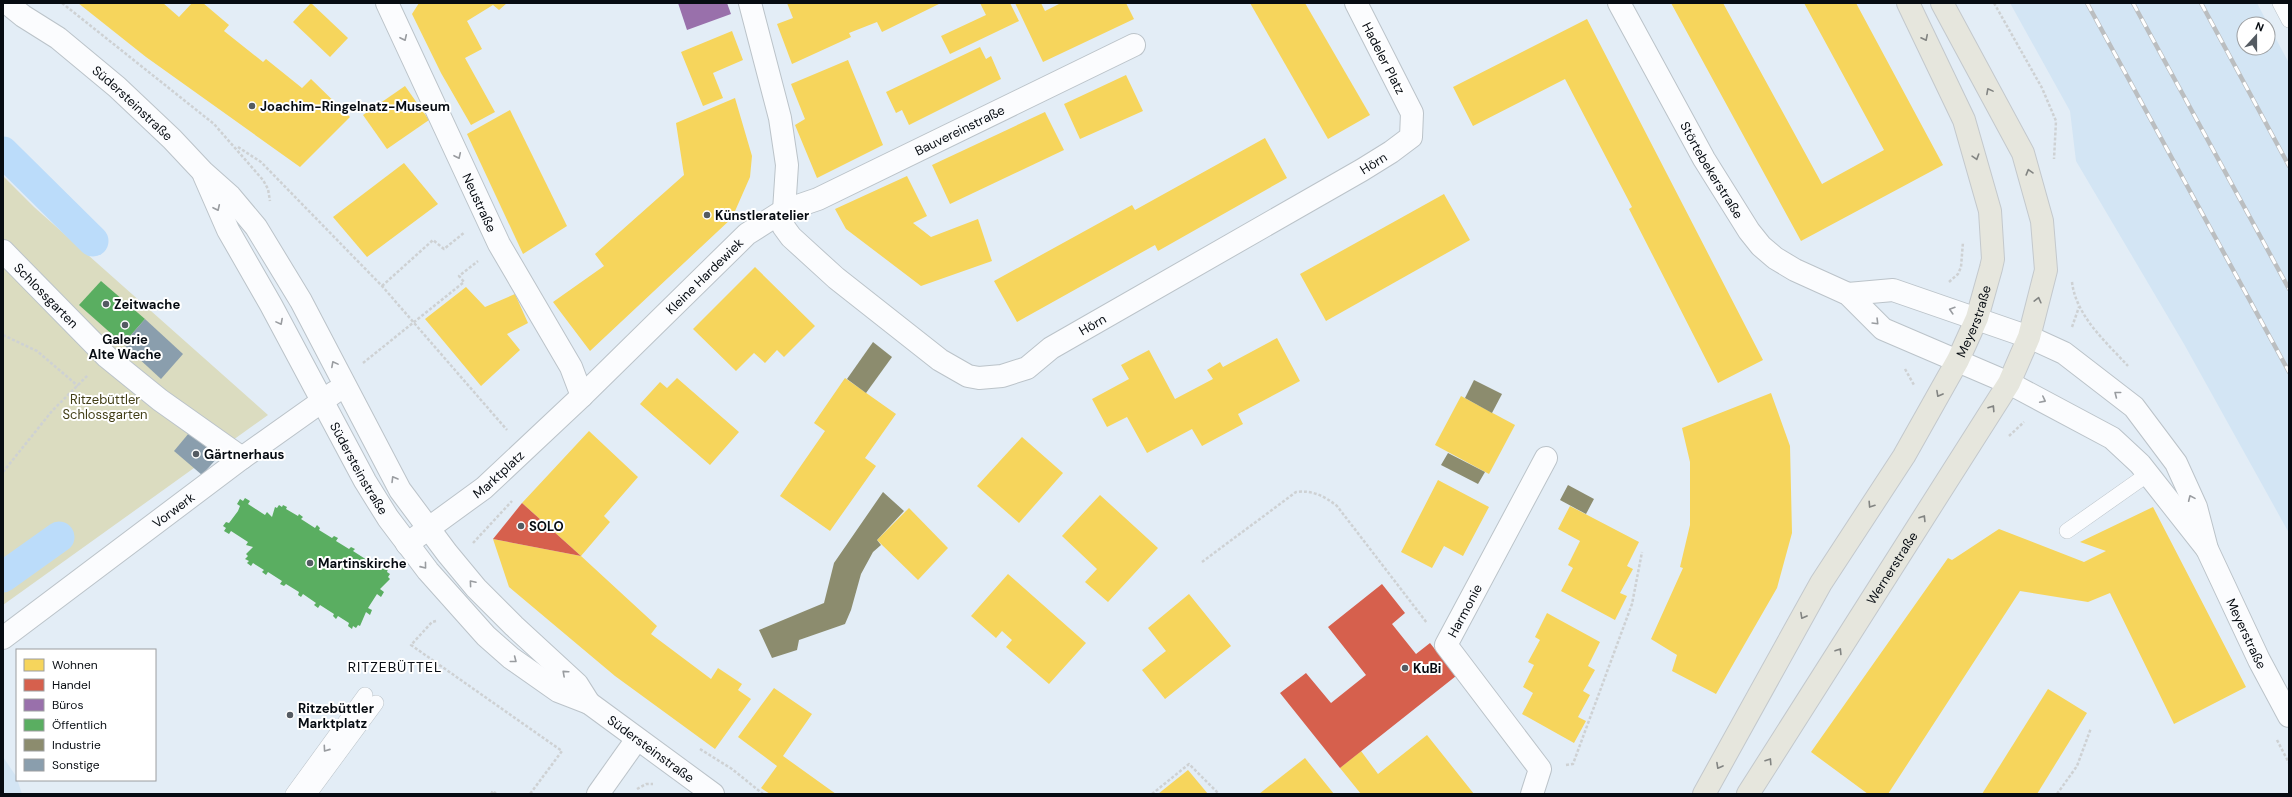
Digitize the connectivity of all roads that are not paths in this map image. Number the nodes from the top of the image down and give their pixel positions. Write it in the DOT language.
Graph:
graph roads {
  1 [pos="7,3"];
  2 [pos="28,3"];
  3 [pos="387,3"];
  4 [pos="750,3"];
  5 [pos="1356,3"];
  6 [pos="1619,3"];
  7 [pos="1908,3"];
  8 [pos="1942,3"];
  9 [pos="2280,3"];
  10 [pos="2289,20"];
  11 [pos="58,38"];
  12 [pos="1134,45"];
  13 [pos="1412,113"];
  14 [pos="203,172"];
  15 [pos="783,211"];
  16 [pos="3,251"];
  17 [pos="1848,294"];
  18 [pos="1977,318"];
  19 [pos="2029,337"];
  20 [pos="1958,360"];
  21 [pos="2009,382"];
  22 [pos="345,385"];
  23 [pos="582,396"];
  24 [pos="323,401"];
  25 [pos="242,458"];
  26 [pos="1546,458"];
  27 [pos="2148,474"];
  28 [pos="428,528"];
  29 [pos="2067,531"];
  30 [pos="407,544"];
  31 [pos="2207,549"];
  32 [pos="3,638"];
  33 [pos="589,703"];
  34 [pos="2289,716"];
  35 [pos="637,739"];
  36 [pos="293,794"];
  37 [pos="309,794"];
  38 [pos="598,794"];
  39 [pos="713,794"];
  40 [pos="1532,794"];
  41 [pos="1704,794"];
  42 [pos="1748,794"];
  1 -- 11 [label="street, Südersteinstraße"];
  2 -- 11 [label="street, Südersteinstraße"];
  3 -- 23 [label="street, Neustraße, one-way"];
  4 -- 15 [label="street"];
  5 -- 13 [label="street, Hadeler Platz"];
  6 -- 17 [label="street, Störtebekerstraße"];
  7 -- 18 [label="main road, Meyerstraße, one-way"];
  19 -- 8 [label="main road, one-way"];
  9 -- 10 [label="lane"];
  11 -- 14 [label="street, Südersteinstraße"];
  12 -- 15 [label="street, Bauvereinstraße"];
  13 -- 15 [label="street, Hörn"];
  22 -- 14 [label="street, Südersteinstraße, one-way"];
  14 -- 24 [label="street, Südersteinstraße, one-way"];
  15 -- 23 [label="street, Kleine Hardewiek"];
  16 -- 25 [label="street, Schlossgarten"];
  18 -- 17 [label="street, Störtebekerstraße, one-way"];
  17 -- 20 [label="street, Störtebekerstraße, one-way"];
  18 -- 19 [label="street, Störtebekerstraße"];
  18 -- 20 [label="main road, Meyerstraße"];
  19 -- 21 [label="main road, Wernerstraße"];
  31 -- 19 [label="street, Meyerstraße, one-way"];
  20 -- 21 [label="street, Meyerstraße"];
  20 -- 41 [label="main road, one-way"];
  21 -- 27 [label="street, Meyerstraße, one-way"];
  42 -- 21 [label="main road, Wernerstraße, one-way"];
  22 -- 24 [label="street, Vorwerk"];
  28 -- 22 [label="street, Südersteinstraße, one-way"];
  23 -- 28 [label="street, Marktplatz"];
  24 -- 25 [label="street, Vorwerk"];
  24 -- 30 [label="street, Südersteinstraße"];
  25 -- 32 [label="street, Vorwerk"];
  26 -- 40 [label="street, Harmonie"];
  27 -- 29 [label="lane"];
  27 -- 31 [label="street, Meyerstraße"];
  28 -- 30 [label="street, Marktplatz"];
  33 -- 28 [label="street, Südersteinstraße, one-way"];
  30 -- 33 [label="street, Südersteinstraße, one-way"];
  31 -- 34 [label="street, Meyerstraße"];
  33 -- 35 [label="street, Südersteinstraße"];
  35 -- 38 [label="street"];
  35 -- 39 [label="street, Südersteinstraße"];
  37 -- 36 [label="lane, one-way"];
}
